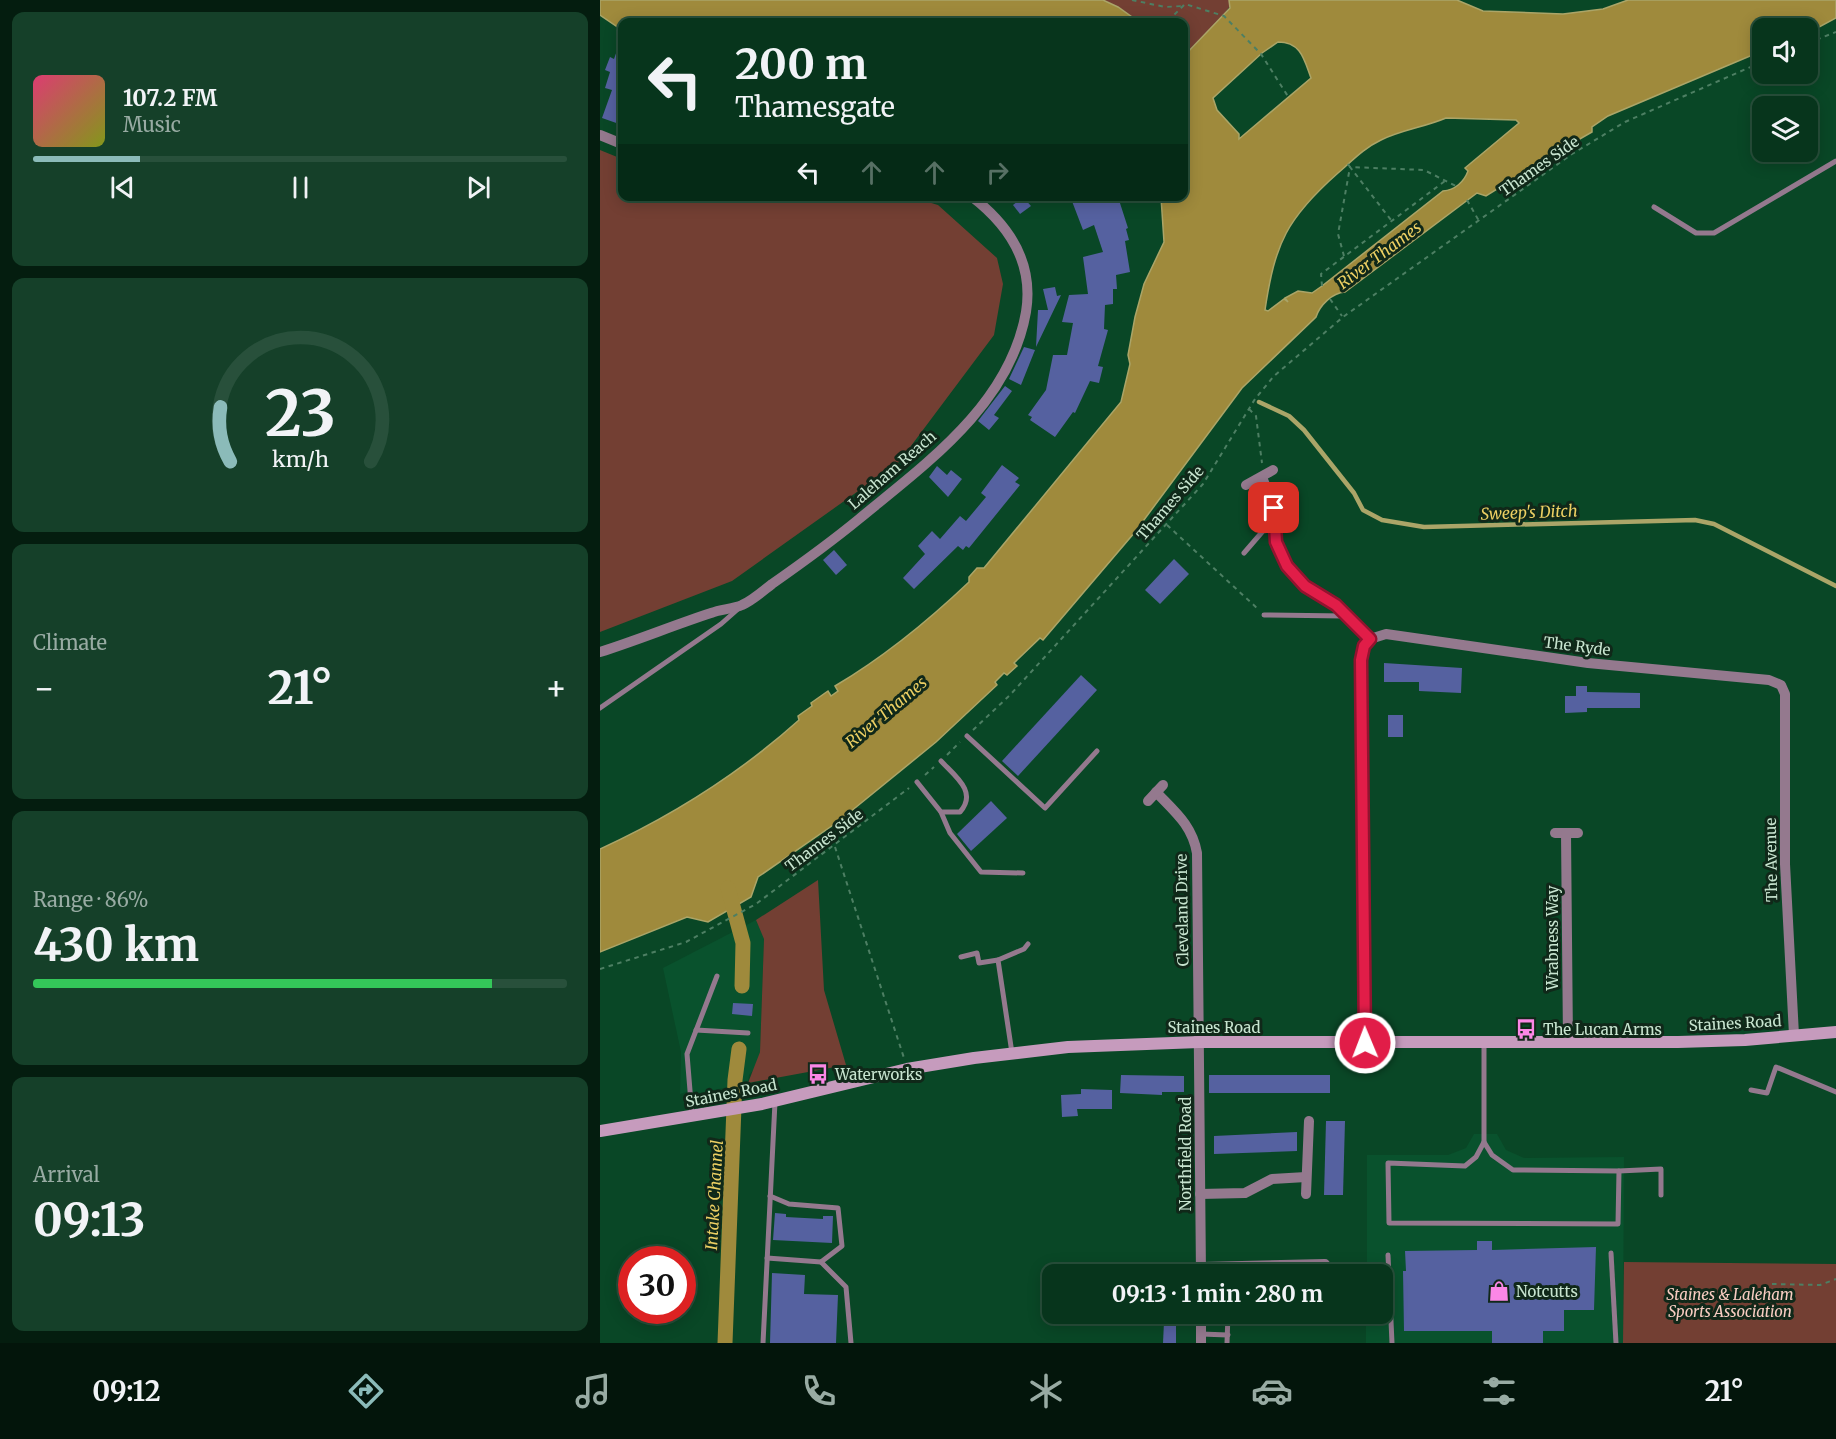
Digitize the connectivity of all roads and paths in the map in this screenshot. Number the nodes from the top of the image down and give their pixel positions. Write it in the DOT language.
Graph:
graph roads {
  1 [pos="1132,0"];
  2 [pos="1184,4"];
  3 [pos="1170,18"];
  4 [pos="1836,32"];
  5 [pos="1818,40"];
  6 [pos="1752,66"];
  7 [pos="1289,98"];
  8 [pos="600,135"];
  9 [pos="618,142"];
  10 [pos="1836,161"];
  11 [pos="1349,166"];
  12 [pos="1445,181"];
  13 [pos="1456,186"];
  14 [pos="977,201"];
  15 [pos="1467,201"];
  16 [pos="1654,207"];
  17 [pos="1391,220"];
  18 [pos="1479,221"];
  19 [pos="1344,256"];
  20 [pos="1322,286"];
  21 [pos="1330,299"];
  22 [pos="1342,317"];
  23 [pos="1249,409"];
  24 [pos="1274,470"];
  25 [pos="1262,477"];
  26 [pos="1246,485"];
  27 [pos="1166,524"];
  28 [pos="1275,530"];
  29 [pos="1244,553"];
  30 [pos="742,605"];
  31 [pos="1264,615"];
  32 [pos="1348,616"];
  33 [pos="1370,639"];
  34 [pos="600,652"];
  35 [pos="1780,685"];
  36 [pos="600,708"];
  37 [pos="967,736"];
  38 [pos="1097,751"];
  39 [pos="941,761"];
  40 [pos="917,782"];
  41 [pos="1156,793"];
  42 [pos="941,812"];
  43 [pos="1578,833"];
  44 [pos="835,845"];
  45 [pos="1023,873"];
  46 [pos="1028,944"];
  47 [pos="961,957"];
  48 [pos="998,960"];
  49 [pos="600,969"];
  50 [pos="717,976"];
  51 [pos="696,1030"];
  52 [pos="1836,1032"];
  53 [pos="748,1033"];
  54 [pos="1794,1035"];
  55 [pos="1199,1042"];
  56 [pos="1484,1042"];
  57 [pos="1568,1042"];
  58 [pos="1365,1043"];
  59 [pos="1012,1053"];
  60 [pos="907,1069"];
  61 [pos="1751,1090"];
  62 [pos="1836,1092"];
  63 [pos="775,1100"];
  64 [pos="692,1116"];
  65 [pos="1309,1121"];
  66 [pos="600,1131"];
  67 [pos="1484,1142"];
  68 [pos="1619,1171"];
  69 [pos="1306,1177"];
  70 [pos="1200,1194"];
  71 [pos="1306,1194"];
  72 [pos="1661,1195"];
  73 [pos="770,1196"];
  74 [pos="1611,1253"];
  75 [pos="1388,1255"];
  76 [pos="767,1258"];
  77 [pos="821,1262"];
  78 [pos="1201,1264"];
  79 [pos="1836,1278"];
  80 [pos="1772,1284"];
  81 [pos="1228,1324"];
  82 [pos="1228,1335"];
  83 [pos="1201,1339"];
  84 [pos="763,1343"];
  85 [pos="851,1343"];
  86 [pos="1227,1343"];
  87 [pos="1392,1343"];
  88 [pos="1616,1343"];
  1 -- 2 [label="path"];
  2 -- 3 [label="path"];
  2 -- 7 [label="path"];
  4 -- 5 [label="path"];
  6 -- 18 [label="path, Thames Side"];
  8 -- 9 [label="street"];
  10 -- 16 [label="lane"];
  11 -- 12 [label="path"];
  11 -- 17 [label="path"];
  11 -- 19 [label="path"];
  12 -- 13 [label="path"];
  12 -- 17 [label="path"];
  14 -- 30 [label="street, Laleham Reach"];
  15 -- 18 [label="path"];
  17 -- 19 [label="path"];
  18 -- 22 [label="path, Thames Side"];
  19 -- 20 [label="path"];
  21 -- 22 [label="path"];
  22 -- 23 [label="path, Thames Side"];
  23 -- 25 [label="path"];
  23 -- 27 [label="path, Thames Side"];
  24 -- 25 [label="street"];
  25 -- 26 [label="street"];
  25 -- 28 [label="street"];
  27 -- 31 [label="path"];
  27 -- 37 [label="path, Thames Side"];
  28 -- 29 [label="lane"];
  28 -- 32 [label="street"];
  30 -- 34 [label="street, Laleham Reach"];
  30 -- 36 [label="lane"];
  31 -- 32 [label="lane"];
  32 -- 33 [label="street"];
  33 -- 35 [label="street, The Ryde"];
  33 -- 58 [label="street"];
  35 -- 54 [label="street, The Avenue"];
  37 -- 38 [label="lane"];
  37 -- 39 [label="path, Thames Side"];
  39 -- 40 [label="path, Thames Side"];
  39 -- 42 [label="lane"];
  40 -- 42 [label="lane"];
  40 -- 44 [label="path, Thames Side"];
  41 -- 55 [label="street, Cleveland Drive"];
  42 -- 45 [label="lane"];
  43 -- 57 [label="street, Wrabness Way"];
  44 -- 49 [label="path, Thames Side"];
  44 -- 60 [label="path"];
  46 -- 48 [label="lane"];
  47 -- 48 [label="lane"];
  48 -- 59 [label="lane"];
  50 -- 51 [label="lane"];
  51 -- 53 [label="lane"];
  51 -- 64 [label="lane"];
  52 -- 54 [label="main road, Staines Road"];
  54 -- 57 [label="main road, Staines Road"];
  55 -- 58 [label="main road, Staines Road"];
  55 -- 59 [label="main road, Staines Road"];
  55 -- 70 [label="street, Northfield Road"];
  56 -- 57 [label="main road, Staines Road"];
  56 -- 58 [label="main road, Staines Road"];
  56 -- 67 [label="lane"];
  59 -- 60 [label="main road, Staines Road"];
  60 -- 63 [label="main road, Staines Road"];
  61 -- 62 [label="lane"];
  63 -- 64 [label="main road, Staines Road"];
  63 -- 73 [label="lane"];
  64 -- 66 [label="main road, Staines Road"];
  65 -- 69 [label="street"];
  67 -- 68 [label="lane"];
  67 -- 68 [label="lane"];
  68 -- 72 [label="lane"];
  69 -- 70 [label="street"];
  69 -- 71 [label="street"];
  70 -- 78 [label="street, Northfield Road"];
  73 -- 76 [label="lane"];
  73 -- 77 [label="lane"];
  74 -- 88 [label="lane"];
  75 -- 87 [label="lane"];
  76 -- 77 [label="lane"];
  76 -- 84 [label="lane"];
  77 -- 85 [label="lane"];
  79 -- 80 [label="path"];
  81 -- 82 [label="lane"];
  82 -- 83 [label="lane"];
  82 -- 86 [label="lane"];
}
